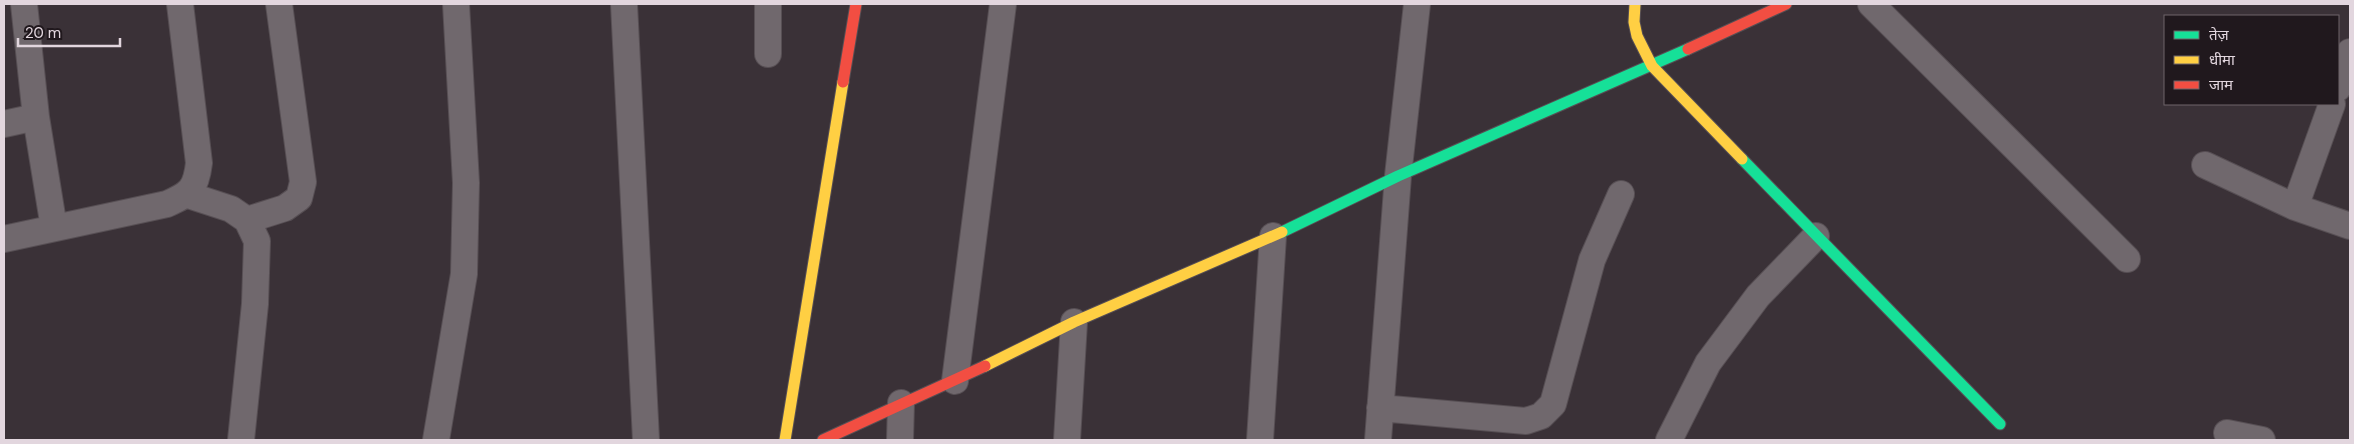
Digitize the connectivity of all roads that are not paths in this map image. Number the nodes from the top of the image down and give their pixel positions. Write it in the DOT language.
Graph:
graph roads {
  1 [pos="180,4"];
  2 [pos="279,4"];
  3 [pos="456,4"];
  4 [pos="624,4"];
  5 [pos="768,4"];
  6 [pos="856,4"];
  7 [pos="1003,4"];
  8 [pos="1417,4"];
  9 [pos="1635,4"];
  10 [pos="1786,4"];
  11 [pos="1871,4"];
  12 [pos="17,9"];
  13 [pos="2350,52"];
  14 [pos="768,54"];
  15 [pos="1652,66"];
  16 [pos="2339,85"];
  17 [pos="2332,105"];
  18 [pos="36,117"];
  19 [pos="4,124"];
  20 [pos="2205,165"];
  21 [pos="1398,176"];
  22 [pos="1620,194"];
  23 [pos="188,195"];
  24 [pos="2296,207"];
  25 [pos="248,220"];
  26 [pos="2350,226"];
  27 [pos="54,228"];
  28 [pos="1273,236"];
  29 [pos="1816,236"];
  30 [pos="4,239"];
  31 [pos="2127,259"];
  32 [pos="1074,322"];
  33 [pos="956,381"];
  34 [pos="901,403"];
  35 [pos="1380,408"];
  36 [pos="2000,424"];
  37 [pos="2227,433"];
  38 [pos="241,440"];
  39 [pos="436,440"];
  40 [pos="646,440"];
  41 [pos="785,440"];
  42 [pos="823,440"];
  43 [pos="900,440"];
  44 [pos="1068,440"];
  45 [pos="1260,440"];
  46 [pos="1378,440"];
  47 [pos="1669,440"];
  48 [pos="2262,440"];
  1 -- 23 [label="street"];
  2 -- 25 [label="street"];
  3 -- 39 [label="street"];
  4 -- 40 [label="street"];
  5 -- 14 [label="street"];
  6 -- 41 [label="street"];
  7 -- 33 [label="street"];
  8 -- 21 [label="street"];
  9 -- 15 [label="street"];
  10 -- 15 [label="street"];
  11 -- 31 [label="street"];
  12 -- 18 [label="street"];
  13 -- 16 [label="street"];
  15 -- 21 [label="street"];
  15 -- 29 [label="street"];
  17 -- 24 [label="street"];
  18 -- 19 [label="street"];
  18 -- 27 [label="street"];
  20 -- 24 [label="street"];
  21 -- 28 [label="street"];
  21 -- 35 [label="street"];
  22 -- 35 [label="street"];
  23 -- 25 [label="street"];
  23 -- 27 [label="street"];
  24 -- 26 [label="street"];
  25 -- 38 [label="street"];
  27 -- 30 [label="street"];
  28 -- 32 [label="street"];
  28 -- 45 [label="street"];
  29 -- 36 [label="street"];
  29 -- 47 [label="street"];
  32 -- 33 [label="street"];
  32 -- 44 [label="street"];
  33 -- 34 [label="street"];
  34 -- 42 [label="street"];
  34 -- 43 [label="street"];
  35 -- 46 [label="street"];
  37 -- 48 [label="street"];
}
